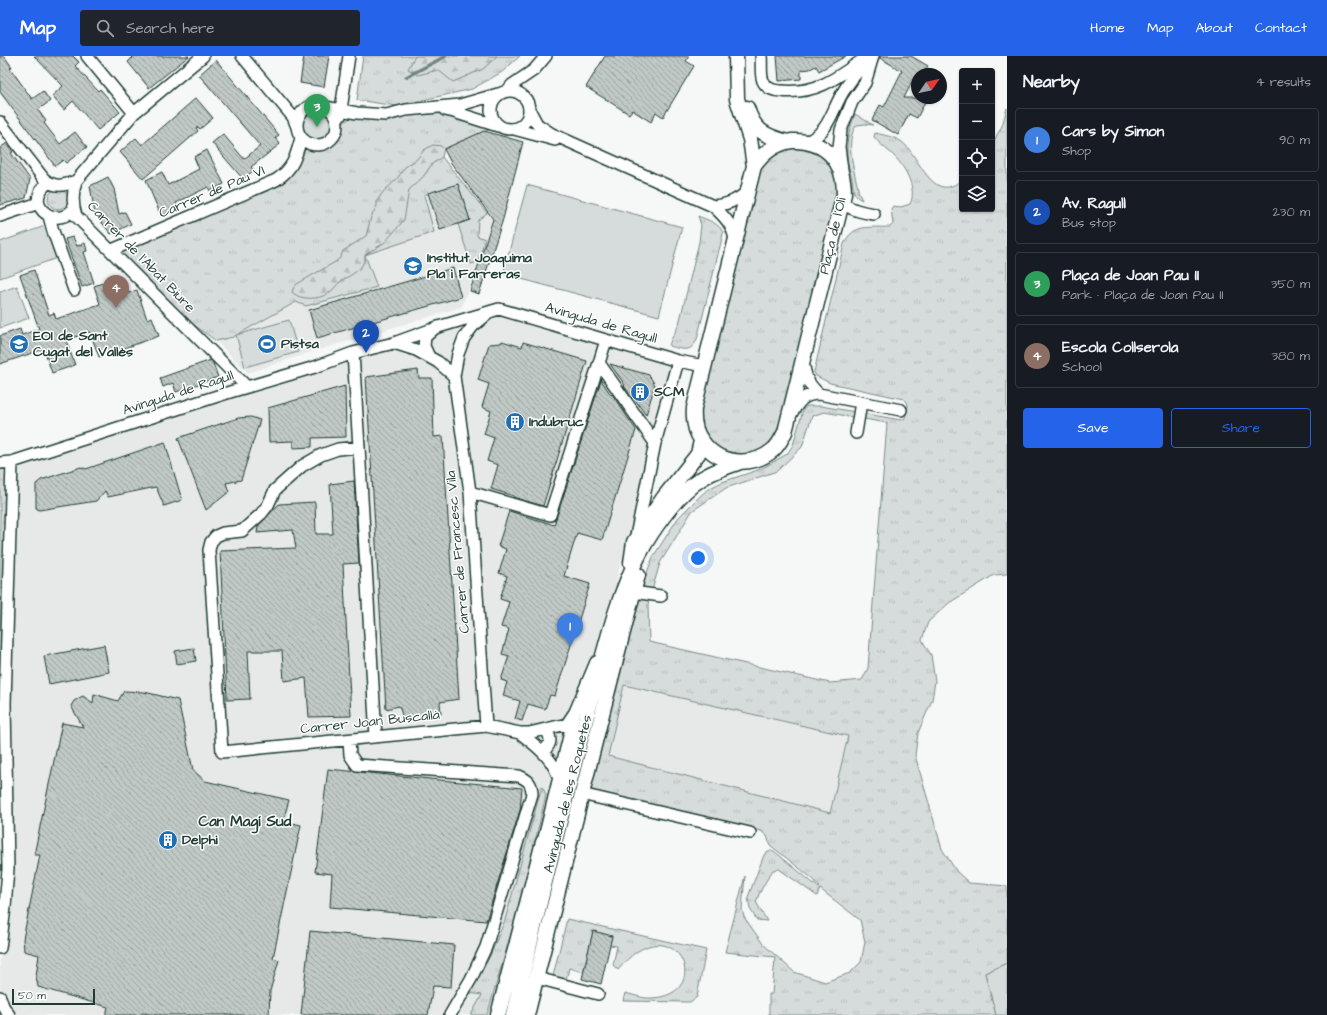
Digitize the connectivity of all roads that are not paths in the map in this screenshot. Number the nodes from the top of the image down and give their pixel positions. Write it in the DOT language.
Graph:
graph roads {
  1 [pos="87,56"];
  2 [pos="204,56"];
  3 [pos="242,56"];
  4 [pos="349,56"];
  5 [pos="546,56"];
  6 [pos="736,56"];
  7 [pos="745,56"];
  8 [pos="762,56"];
  9 [pos="870,56"];
  10 [pos="503,92"];
  11 [pos="343,97"];
  12 [pos="325,107"];
  13 [pos="433,108"];
  14 [pos="529,109"];
  15 [pos="341,110"];
  16 [pos="134,113"];
  17 [pos="357,113"];
  18 [pos="0,122"];
  19 [pos="498,126"];
  20 [pos="337,129"];
  21 [pos="514,129"];
  22 [pos="299,133"];
  23 [pos="808,141"];
  24 [pos="787,142"];
  25 [pos="575,145"];
  26 [pos="754,166"];
  27 [pos="842,173"];
  28 [pos="76,181"];
  29 [pos="48,182"];
  30 [pos="748,191"];
  31 [pos="39,203"];
  32 [pos="842,203"];
  33 [pos="713,206"];
  34 [pos="74,208"];
  35 [pos="874,214"];
  36 [pos="0,216"];
  37 [pos="50,216"];
  38 [pos="735,241"];
  39 [pos="112,250"];
  40 [pos="74,290"];
  41 [pos="490,312"];
  42 [pos="446,325"];
  43 [pos="435,328"];
  44 [pos="464,338"];
  45 [pos="606,340"];
  46 [pos="394,344"];
  47 [pos="353,353"];
  48 [pos="458,354"];
  49 [pos="434,360"];
  50 [pos="803,361"];
  51 [pos="678,362"];
  52 [pos="599,363"];
  53 [pos="704,366"];
  54 [pos="454,376"];
  55 [pos="247,386"];
  56 [pos="819,394"];
  57 [pos="861,402"];
  58 [pos="901,410"];
  59 [pos="790,417"];
  60 [pos="856,433"];
  61 [pos="701,441"];
  62 [pos="655,443"];
  63 [pos="359,447"];
  64 [pos="12,462"];
  65 [pos="741,462"];
  66 [pos="0,463"];
  67 [pos="470,492"];
  68 [pos="652,534"];
  69 [pos="634,542"];
  70 [pos="5,547"];
  71 [pos="629,574"];
  72 [pos="633,592"];
  73 [pos="662,596"];
  74 [pos="613,621"];
  75 [pos="2,704"];
  76 [pos="575,712"];
  77 [pos="486,726"];
  78 [pos="547,729"];
  79 [pos="520,733"];
  80 [pos="376,737"];
  81 [pos="349,740"];
  82 [pos="543,752"];
  83 [pos="558,776"];
  84 [pos="581,794"];
  85 [pos="750,833"];
  86 [pos="543,842"];
  87 [pos="0,948"];
  88 [pos="536,978"];
  89 [pos="598,994"];
  90 [pos="450,1015"];
  91 [pos="498,1015"];
  92 [pos="513,1015"];
  93 [pos="527,1015"];
  1 -- 16 [label="street"];
  2 -- 16 [label="street"];
  3 -- 22 [label="street"];
  4 -- 11 [label="street"];
  5 -- 10 [label="street"];
  6 -- 26 [label="main road"];
  7 -- 24 [label="main road"];
  8 -- 9 [label="street"];
  9 -- 23 [label="street"];
  9 -- 27 [label="street"];
  10 -- 13 [label="street"];
  10 -- 14 [label="street"];
  10 -- 19 [label="street"];
  11 -- 15 [label="street"];
  11 -- 17 [label="street"];
  12 -- 15 [label="street"];
  12 -- 20 [label="street"];
  12 -- 22 [label="street"];
  13 -- 17 [label="street"];
  13 -- 19 [label="street"];
  14 -- 21 [label="street"];
  14 -- 25 [label="street"];
  15 -- 17 [label="street"];
  15 -- 20 [label="street"];
  16 -- 28 [label="street"];
  17 -- 20 [label="street"];
  18 -- 29 [label="street"];
  19 -- 21 [label="street"];
  20 -- 22 [label="street"];
  21 -- 25 [label="street"];
  22 -- 39 [label="street, Carrer de Pau VI"];
  23 -- 24 [label="main road, Plaça de l'Oli"];
  23 -- 27 [label="main road, Plaça de l'Oli"];
  24 -- 26 [label="main road, Plaça de l'Oli"];
  25 -- 33 [label="street"];
  26 -- 30 [label="main road, Plaça de l'Oli"];
  27 -- 32 [label="main road, Plaça de l'Oli"];
  28 -- 29 [label="street"];
  28 -- 34 [label="street, Carrer de l'Abat Biure"];
  29 -- 31 [label="street"];
  30 -- 33 [label="street"];
  30 -- 38 [label="main road, Plaça de l'Oli"];
  31 -- 36 [label="street"];
  31 -- 37 [label="street"];
  32 -- 35 [label="street"];
  32 -- 50 [label="main road, Plaça de l'Oli"];
  33 -- 38 [label="street"];
  34 -- 37 [label="street"];
  34 -- 39 [label="street, Carrer de l'Abat Biure"];
  37 -- 40 [label="street"];
  38 -- 53 [label="main road, Plaça de l'Oli"];
  39 -- 55 [label="street, Carrer de l'Abat Biure"];
  41 -- 42 [label="street"];
  41 -- 44 [label="street"];
  41 -- 45 [label="street, Avinguda de Ragull"];
  42 -- 43 [label="street"];
  42 -- 44 [label="street"];
  43 -- 46 [label="street"];
  43 -- 49 [label="street"];
  44 -- 48 [label="street"];
  45 -- 51 [label="street, Avinguda de Ragull"];
  45 -- 52 [label="street"];
  46 -- 47 [label="street, Avinguda de Ragull"];
  46 -- 49 [label="street"];
  47 -- 55 [label="street, Avinguda de Ragull"];
  47 -- 63 [label="street"];
  48 -- 49 [label="street"];
  48 -- 54 [label="street, Carrer de Francesc Vila"];
  49 -- 54 [label="street"];
  50 -- 56 [label="street"];
  50 -- 59 [label="main road, Plaça de l'Oli"];
  51 -- 53 [label="street, Avinguda de Ragull"];
  51 -- 62 [label="street, Avinguda de les Roquetes"];
  52 -- 62 [label="street"];
  52 -- 67 [label="street"];
  53 -- 61 [label="main road, Plaça de l'Oli"];
  54 -- 67 [label="street, Carrer de Francesc Vila"];
  55 -- 64 [label="street, Avinguda de Ragull"];
  56 -- 57 [label="street"];
  56 -- 59 [label="street"];
  57 -- 58 [label="street"];
  57 -- 60 [label="street"];
  59 -- 65 [label="main road, Plaça de l'Oli"];
  61 -- 65 [label="main road, Plaça de l'Oli"];
  61 -- 69 [label="main road, Avinguda de les Roquetes"];
  62 -- 69 [label="street, Avinguda de les Roquetes"];
  63 -- 80 [label="street"];
  63 -- 81 [label="street, Carrer Joan Buscallà"];
  64 -- 66 [label="street, Avinguda de Ragull"];
  64 -- 70 [label="street"];
  65 -- 68 [label="main road, Avinguda de les Roquetes"];
  67 -- 77 [label="street, Carrer de Francesc Vila"];
  68 -- 71 [label="main road, Avinguda de les Roquetes"];
  68 -- 72 [label="main road"];
  69 -- 71 [label="main road, Avinguda de les Roquetes"];
  70 -- 75 [label="street"];
  71 -- 74 [label="main road, Avinguda de les Roquetes"];
  72 -- 73 [label="street"];
  72 -- 84 [label="main road"];
  74 -- 76 [label="street"];
  74 -- 92 [label="main road, Avinguda de les Roquetes"];
  75 -- 87 [label="street"];
  76 -- 78 [label="street, Carrer Joan Buscallà"];
  76 -- 83 [label="street"];
  77 -- 79 [label="street, Carrer Joan Buscallà"];
  77 -- 80 [label="street, Carrer Joan Buscallà"];
  78 -- 79 [label="street, Carrer Joan Buscallà"];
  78 -- 82 [label="street"];
  79 -- 82 [label="street, Carrer Joan Buscallà"];
  80 -- 81 [label="street, Carrer Joan Buscallà"];
  81 -- 90 [label="street"];
  82 -- 83 [label="street, Carrer Joan Buscallà"];
  83 -- 86 [label="street"];
  84 -- 85 [label="street"];
  84 -- 88 [label="main road"];
  86 -- 91 [label="main road"];
  88 -- 89 [label="street"];
  88 -- 93 [label="main road"];
}
